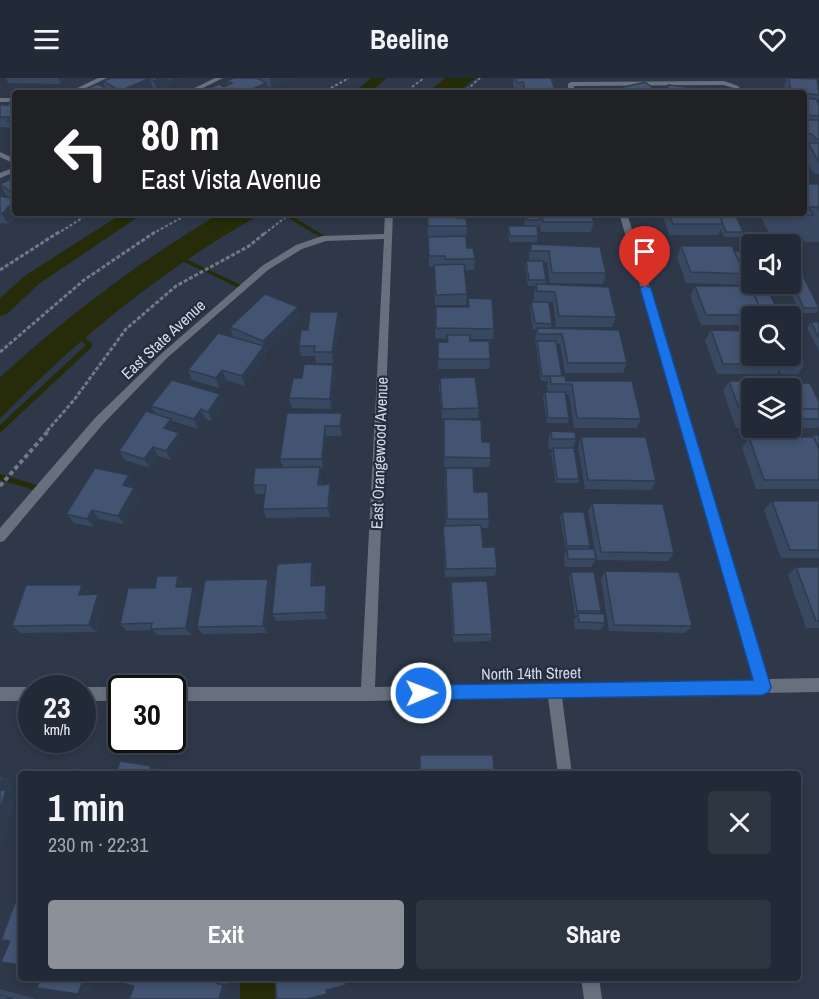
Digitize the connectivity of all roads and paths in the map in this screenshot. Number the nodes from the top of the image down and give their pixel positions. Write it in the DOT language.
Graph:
graph roads {
  1 [pos="104,78"];
  2 [pos="220,78"];
  3 [pos="349,78"];
  4 [pos="424,78"];
  5 [pos="480,78"];
  6 [pos="77,90"];
  7 [pos="194,90"];
  8 [pos="327,90"];
  9 [pos="408,90"];
  10 [pos="466,90"];
  11 [pos="571,90"];
  12 [pos="738,90"];
  13 [pos="85,216"];
  14 [pos="185,216"];
  15 [pos="287,216"];
  16 [pos="389,216"];
  17 [pos="624,216"];
  18 [pos="388,236"];
  19 [pos="0,270"];
  20 [pos="0,352"];
  21 [pos="0,486"];
  22 [pos="0,537"];
  23 [pos="819,685"];
  24 [pos="763,687"];
  25 [pos="554,690"];
  26 [pos="0,694"];
  27 [pos="18,694"];
  28 [pos="186,694"];
  29 [pos="368,694"];
  30 [pos="565,771"];
  31 [pos="590,981"];
  32 [pos="593,999"];
  1 -- 6 [label="street"];
  2 -- 7 [label="street"];
  3 -- 8 [label="path"];
  4 -- 9 [label="path"];
  5 -- 10 [label="path"];
  11 -- 12 [label="street"];
  13 -- 19 [label="path"];
  14 -- 20 [label="path"];
  15 -- 21 [label="path"];
  16 -- 18 [label="street, East Orangewood Avenue"];
  17 -- 24 [label="street"];
  18 -- 22 [label="street, East State Avenue"];
  18 -- 29 [label="street, East Orangewood Avenue"];
  23 -- 24 [label="street, North 14th Street"];
  24 -- 25 [label="street, North 14th Street"];
  25 -- 29 [label="street, North 14th Street"];
  25 -- 30 [label="street"];
  26 -- 27 [label="street"];
  28 -- 29 [label="street, North 14th Street"];
  31 -- 32 [label="street"];
}
